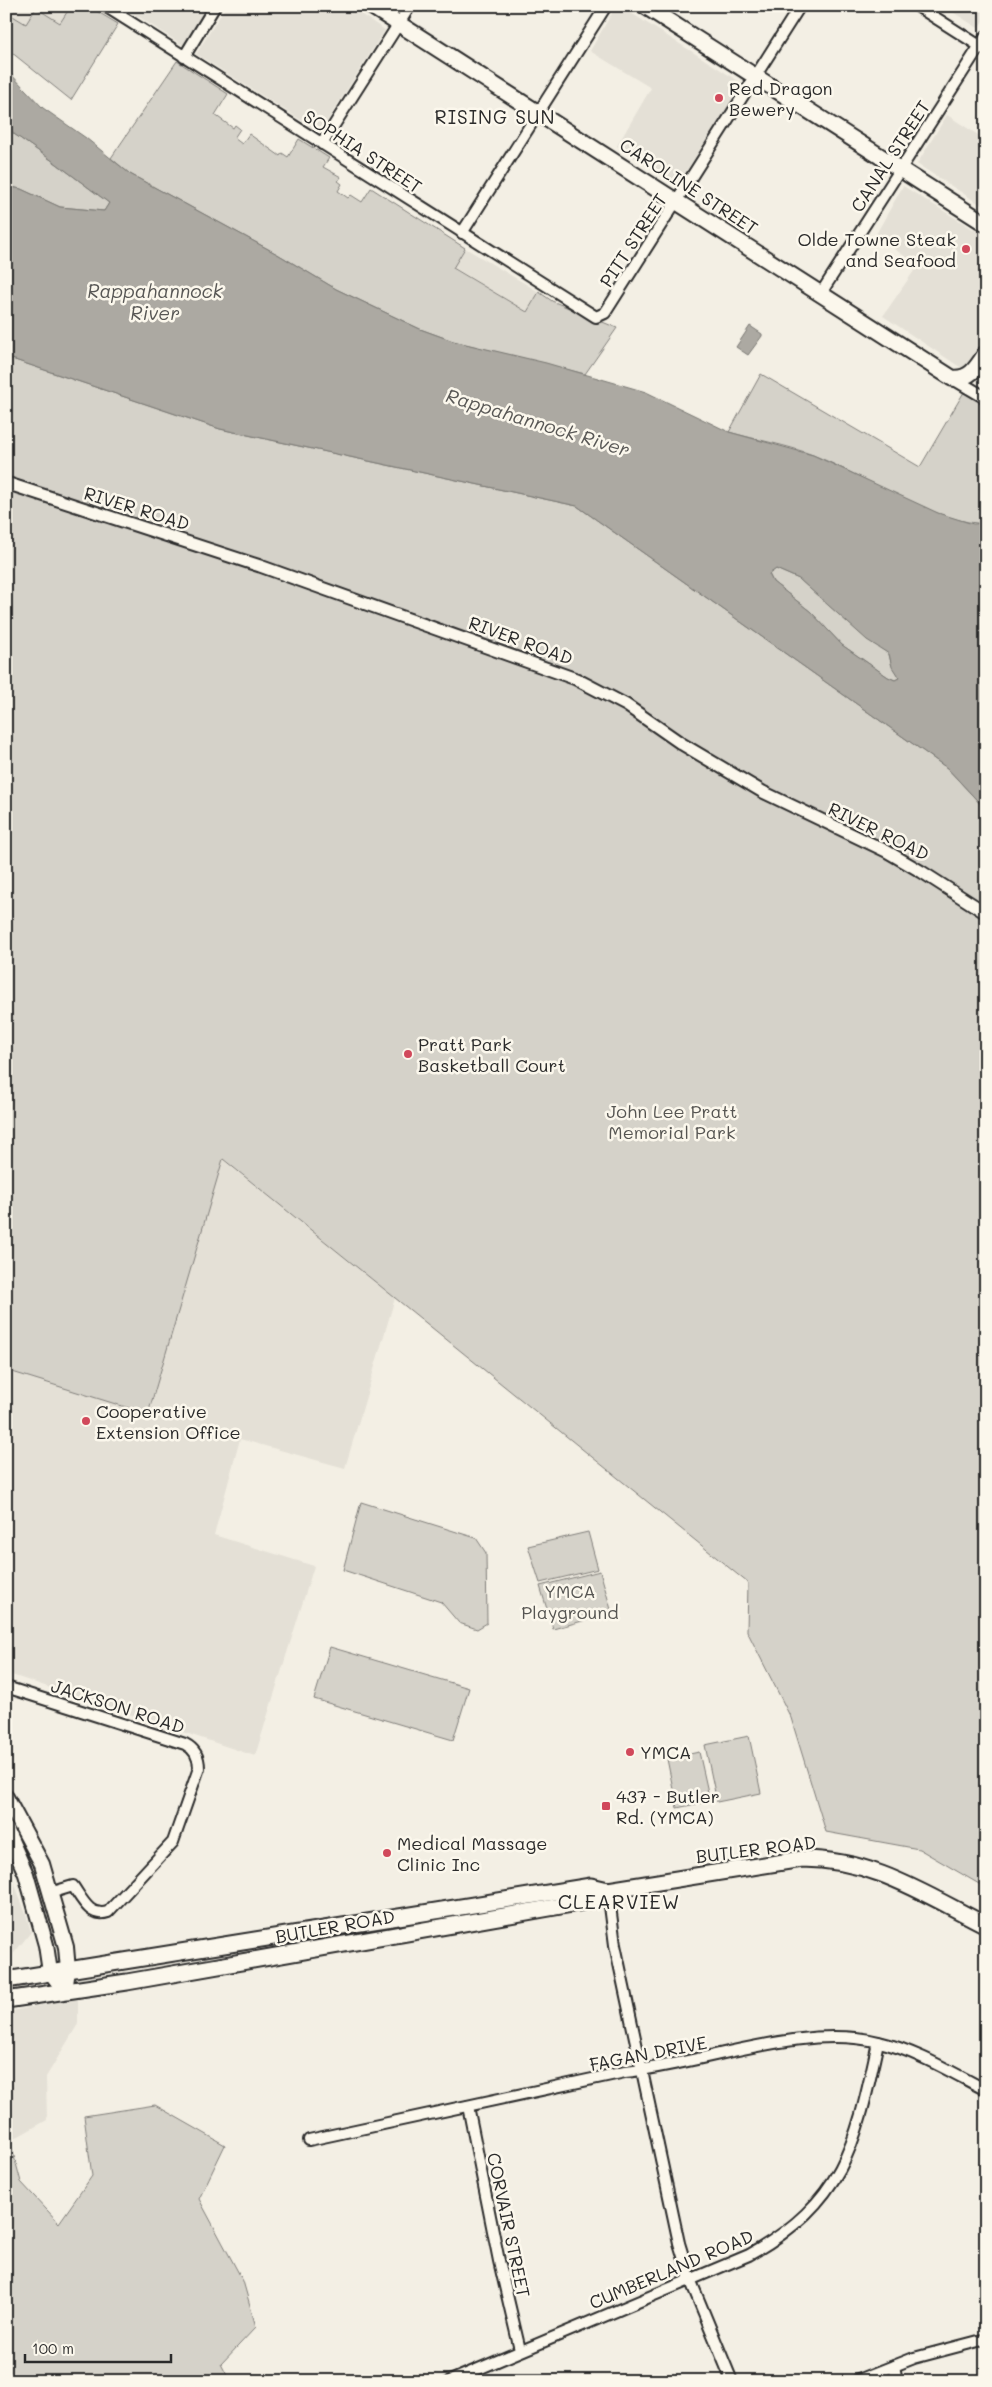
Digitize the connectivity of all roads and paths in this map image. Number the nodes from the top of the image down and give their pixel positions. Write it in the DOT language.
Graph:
graph roads {
  1 [pos="105,6"];
  2 [pos="215,6"];
  3 [pos="371,6"];
  4 [pos="410,6"];
  5 [pos="606,6"];
  6 [pos="645,6"];
  7 [pos="800,6"];
  8 [pos="917,6"];
  9 [pos="399,24"];
  10 [pos="986,36"];
  11 [pos="983,48"];
  12 [pos="184,57"];
  13 [pos="755,77"];
  14 [pos="539,113"];
  15 [pos="322,144"];
  16 [pos="901,170"];
  17 [pos="677,201"];
  18 [pos="986,224"];
  19 [pos="462,233"];
  20 [pos="821,293"];
  21 [pos="605,313"];
  22 [pos="986,353"];
  23 [pos="975,371"];
  24 [pos="952,378"];
  25 [pos="986,397"];
  26 [pos="6,483"];
  27 [pos="986,913"];
  28 [pos="6,1687"];
  29 [pos="6,1797"];
  30 [pos="6,1829"];
  31 [pos="10,1840"];
  32 [pos="608,1890"];
  33 [pos="50,1893"];
  34 [pos="986,1925"];
  35 [pos="68,1970"];
  36 [pos="50,1972"];
  37 [pos="6,1980"];
  38 [pos="65,1990"];
  39 [pos="6,2000"];
  40 [pos="878,2042"];
  41 [pos="642,2071"];
  42 [pos="986,2090"];
  43 [pos="468,2106"];
  44 [pos="309,2140"];
  45 [pos="690,2279"];
  46 [pos="986,2339"];
  47 [pos="520,2350"];
  48 [pos="894,2366"];
  49 [pos="450,2381"];
  50 [pos="732,2381"];
  51 [pos="856,2381"];
  52 [pos="897,2381"];
  1 -- 12 [label="street, SOPHIA STREET"];
  2 -- 12 [label="street"];
  3 -- 9 [label="main road, CAROLINE STREET"];
  4 -- 9 [label="street"];
  5 -- 14 [label="street"];
  6 -- 13 [label="main road"];
  7 -- 13 [label="street, PITT STREET"];
  8 -- 11 [label="street"];
  9 -- 14 [label="main road, CAROLINE STREET"];
  9 -- 15 [label="street"];
  10 -- 11 [label="street, CANAL STREET"];
  11 -- 16 [label="street, CANAL STREET"];
  12 -- 15 [label="street, SOPHIA STREET"];
  13 -- 16 [label="main road"];
  13 -- 17 [label="street, PITT STREET"];
  14 -- 17 [label="main road, CAROLINE STREET"];
  14 -- 19 [label="street"];
  15 -- 19 [label="street, SOPHIA STREET"];
  16 -- 18 [label="main road"];
  16 -- 20 [label="street, CANAL STREET"];
  17 -- 20 [label="main road, CAROLINE STREET"];
  17 -- 21 [label="street, PITT STREET"];
  19 -- 21 [label="street, SOPHIA STREET"];
  20 -- 24 [label="main road, CAROLINE STREET"];
  22 -- 23 [label="main road"];
  23 -- 24 [label="main road"];
  23 -- 25 [label="street, CAROLINE STREET"];
  24 -- 25 [label="street, CAROLINE STREET"];
  26 -- 27 [label="street, RIVER ROAD"];
  28 -- 33 [label="street, JACKSON ROAD"];
  29 -- 33 [label="main road"];
  30 -- 31 [label="main road"];
  31 -- 36 [label="main road"];
  32 -- 34 [label="main road, BUTLER ROAD"];
  32 -- 35 [label="main road, BUTLER ROAD"];
  32 -- 38 [label="main road, BUTLER ROAD"];
  32 -- 41 [label="street"];
  33 -- 35 [label="main road"];
  35 -- 36 [label="main road, BUTLER ROAD"];
  35 -- 38 [label="main road"];
  36 -- 37 [label="main road, BUTLER ROAD"];
  36 -- 38 [label="main road"];
  38 -- 39 [label="main road, BUTLER ROAD"];
  40 -- 41 [label="street, FAGAN DRIVE"];
  40 -- 42 [label="street, FAGAN DRIVE"];
  40 -- 45 [label="street, CUMBERLAND ROAD"];
  41 -- 43 [label="street, FAGAN DRIVE"];
  41 -- 45 [label="street"];
  43 -- 44 [label="street, FAGAN DRIVE"];
  43 -- 47 [label="street, CORVAIR STREET"];
  45 -- 47 [label="street, CUMBERLAND ROAD"];
  45 -- 50 [label="street"];
  46 -- 48 [label="street"];
  47 -- 49 [label="street, CUMBERLAND ROAD"];
  48 -- 51 [label="street"];
  48 -- 52 [label="street"];
}
